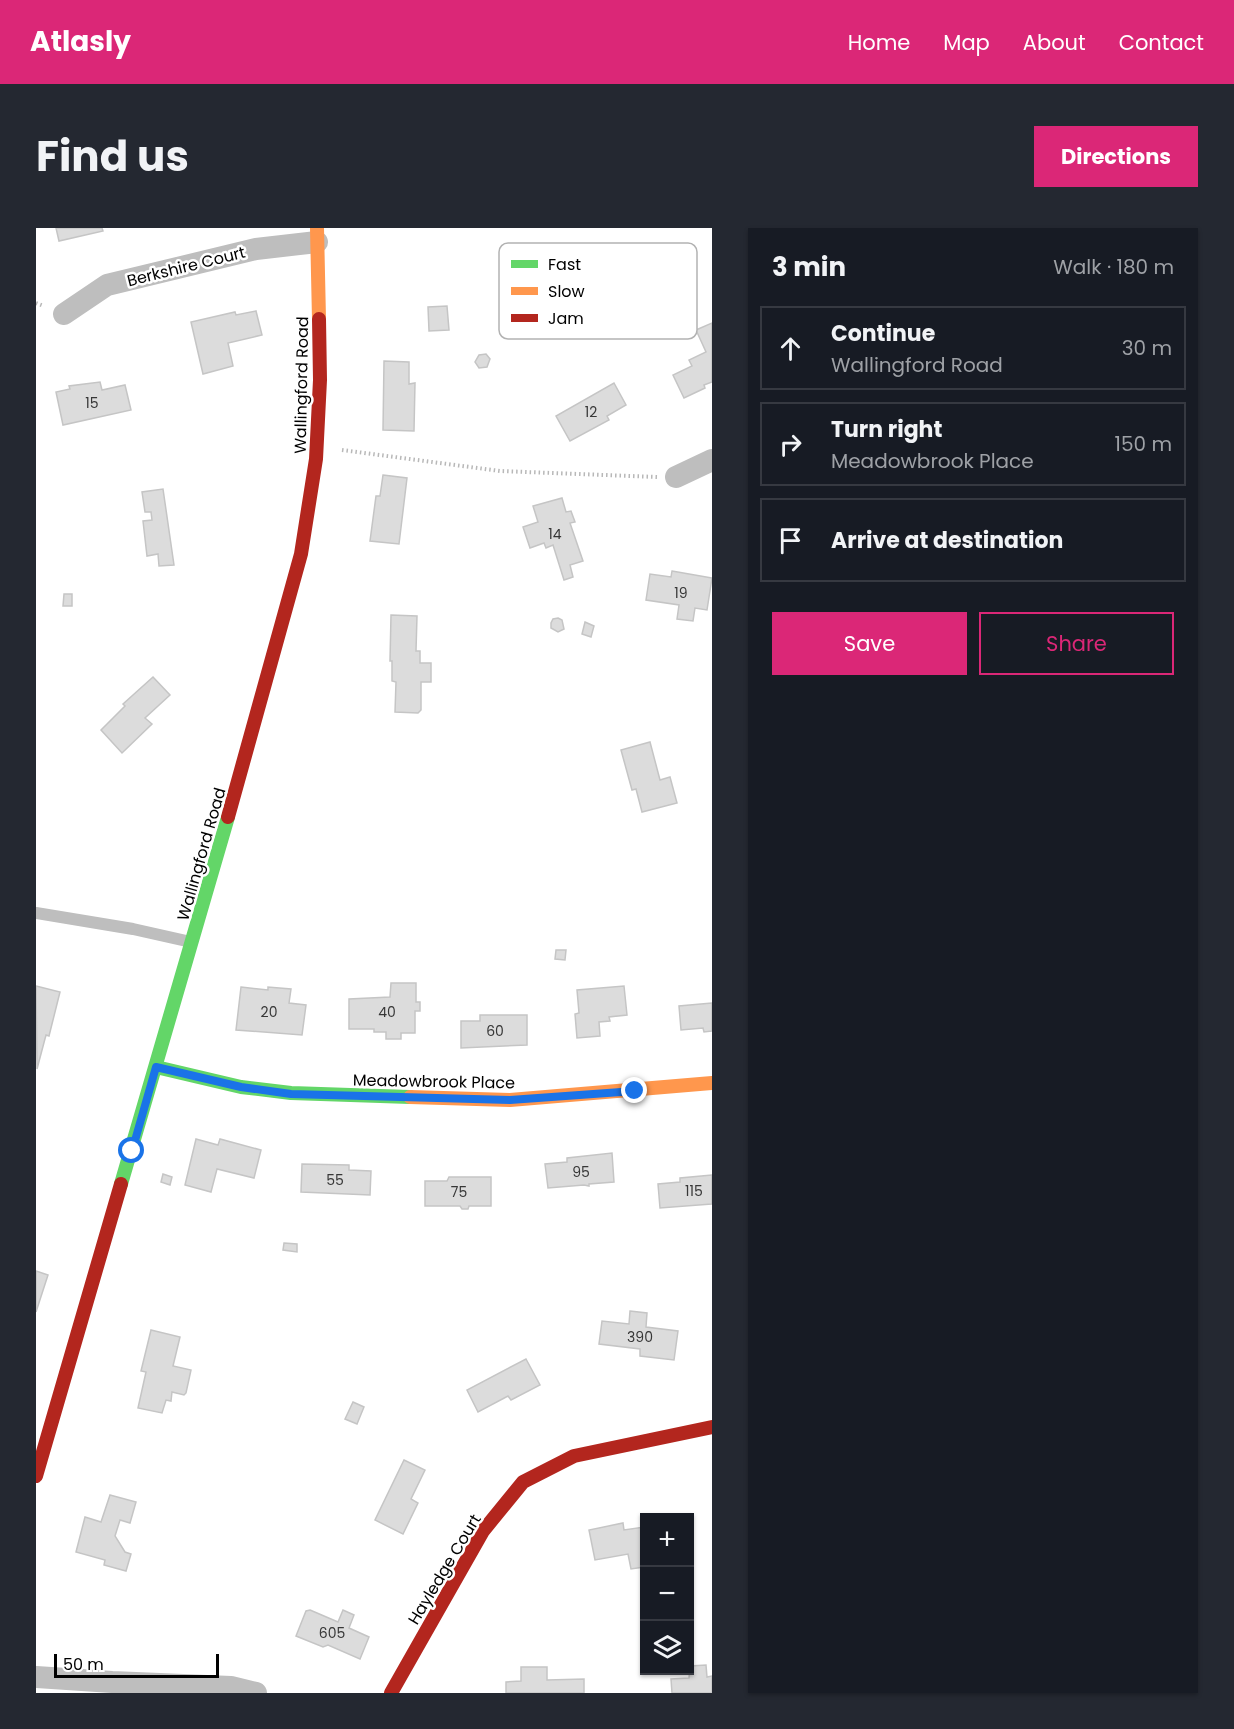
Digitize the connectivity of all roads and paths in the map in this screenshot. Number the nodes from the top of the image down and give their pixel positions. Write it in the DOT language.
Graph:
graph roads {
  1 [pos="317,235"];
  2 [pos="64,314"];
  3 [pos="317,446"];
  4 [pos="712,460"];
  5 [pos="676,477"];
  6 [pos="36,913"];
  7 [pos="192,942"];
  8 [pos="156,1067"];
  9 [pos="712,1083"];
  10 [pos="712,1427"];
  11 [pos="36,1476"];
  12 [pos="36,1677"];
  13 [pos="256,1693"];
  14 [pos="391,1693"];
  1 -- 2 [label="street, Berkshire Court"];
  1 -- 3 [label="street, Wallingford Road"];
  3 -- 5 [label="path"];
  3 -- 7 [label="street, Wallingford Road"];
  4 -- 5 [label="street"];
  6 -- 7 [label="lane"];
  7 -- 8 [label="street, Wallingford Road"];
  8 -- 9 [label="street, Meadowbrook Place"];
  8 -- 11 [label="street, Wallingford Road"];
  10 -- 14 [label="street, Hayledge Court"];
  12 -- 13 [label="street"];
}
